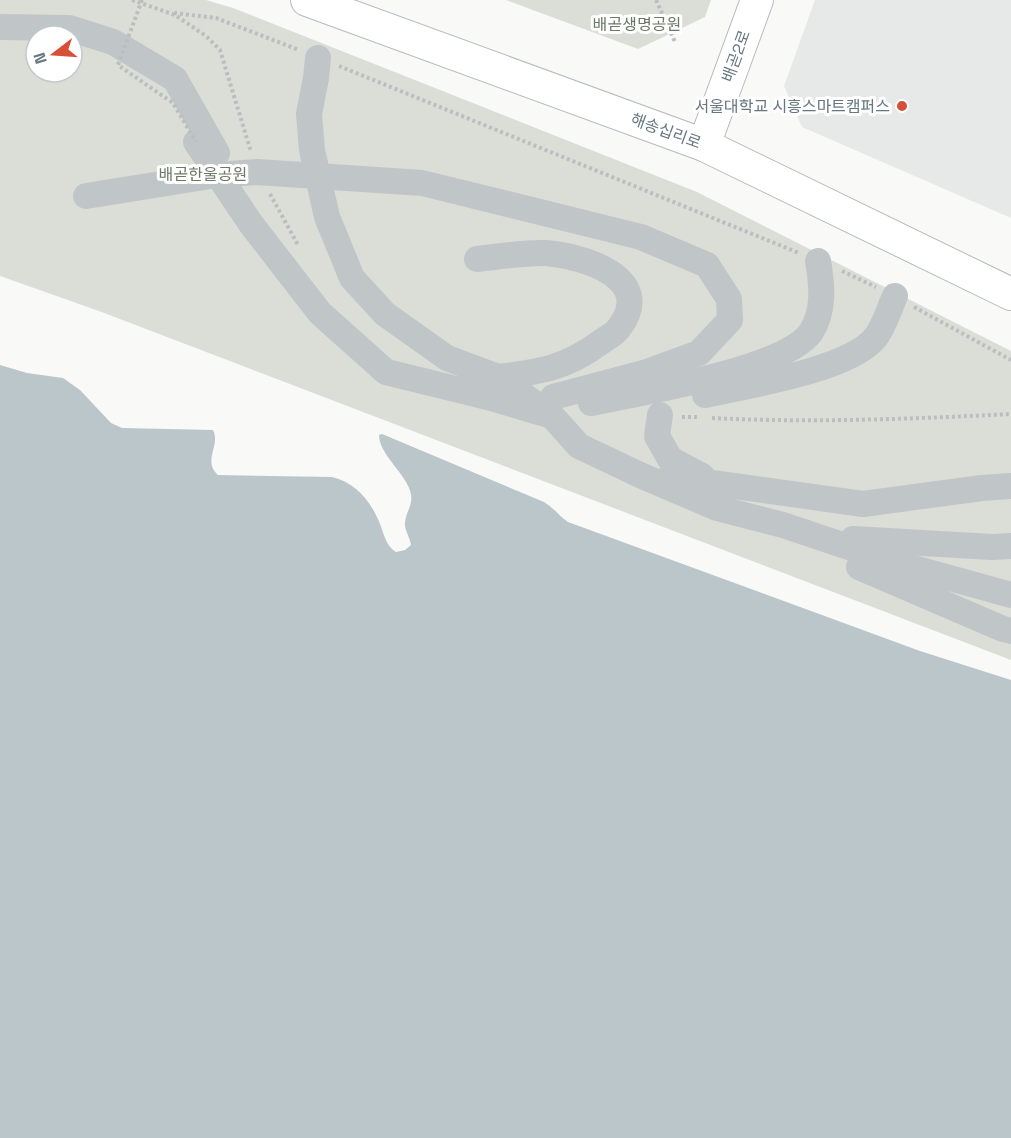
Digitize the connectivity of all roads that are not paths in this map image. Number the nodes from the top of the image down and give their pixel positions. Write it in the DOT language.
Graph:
graph roads {
  1 [pos="307,0"];
  2 [pos="757,0"];
  3 [pos="0,27"];
  4 [pos="318,58"];
  5 [pos="196,142"];
  6 [pos="704,145"];
  7 [pos="224,175"];
  8 [pos="318,176"];
  9 [pos="86,196"];
  10 [pos="477,259"];
  11 [pos="818,261"];
  12 [pos="1011,294"];
  13 [pos="895,296"];
  14 [pos="498,377"];
  15 [pos="591,403"];
  16 [pos="552,406"];
  17 [pos="631,410"];
  18 [pos="660,416"];
  19 [pos="1011,486"];
  20 [pos="720,497"];
  21 [pos="813,536"];
  22 [pos="1011,546"];
  23 [pos="940,575"];
  24 [pos="1011,595"];
  25 [pos="1011,603"];
  26 [pos="1011,631"];
  1 -- 6 [label="main road, 해송십리로"];
  2 -- 6 [label="main road, 배곧2로"];
  3 -- 7 [label="street"];
  4 -- 8 [label="street"];
  5 -- 7 [label="street"];
  6 -- 12 [label="main road, 해송십리로"];
  7 -- 8 [label="street"];
  7 -- 9 [label="street"];
  7 -- 16 [label="street"];
  8 -- 14 [label="street"];
  8 -- 16 [label="street"];
  10 -- 14 [label="street"];
  11 -- 15 [label="street"];
  13 -- 17 [label="street"];
  14 -- 16 [label="street"];
  16 -- 20 [label="street"];
  18 -- 20 [label="street"];
  19 -- 20 [label="street"];
  20 -- 21 [label="street"];
  20 -- 26 [label="street"];
  21 -- 22 [label="street"];
  21 -- 23 [label="street"];
  23 -- 24 [label="street"];
  23 -- 25 [label="street"];
}
